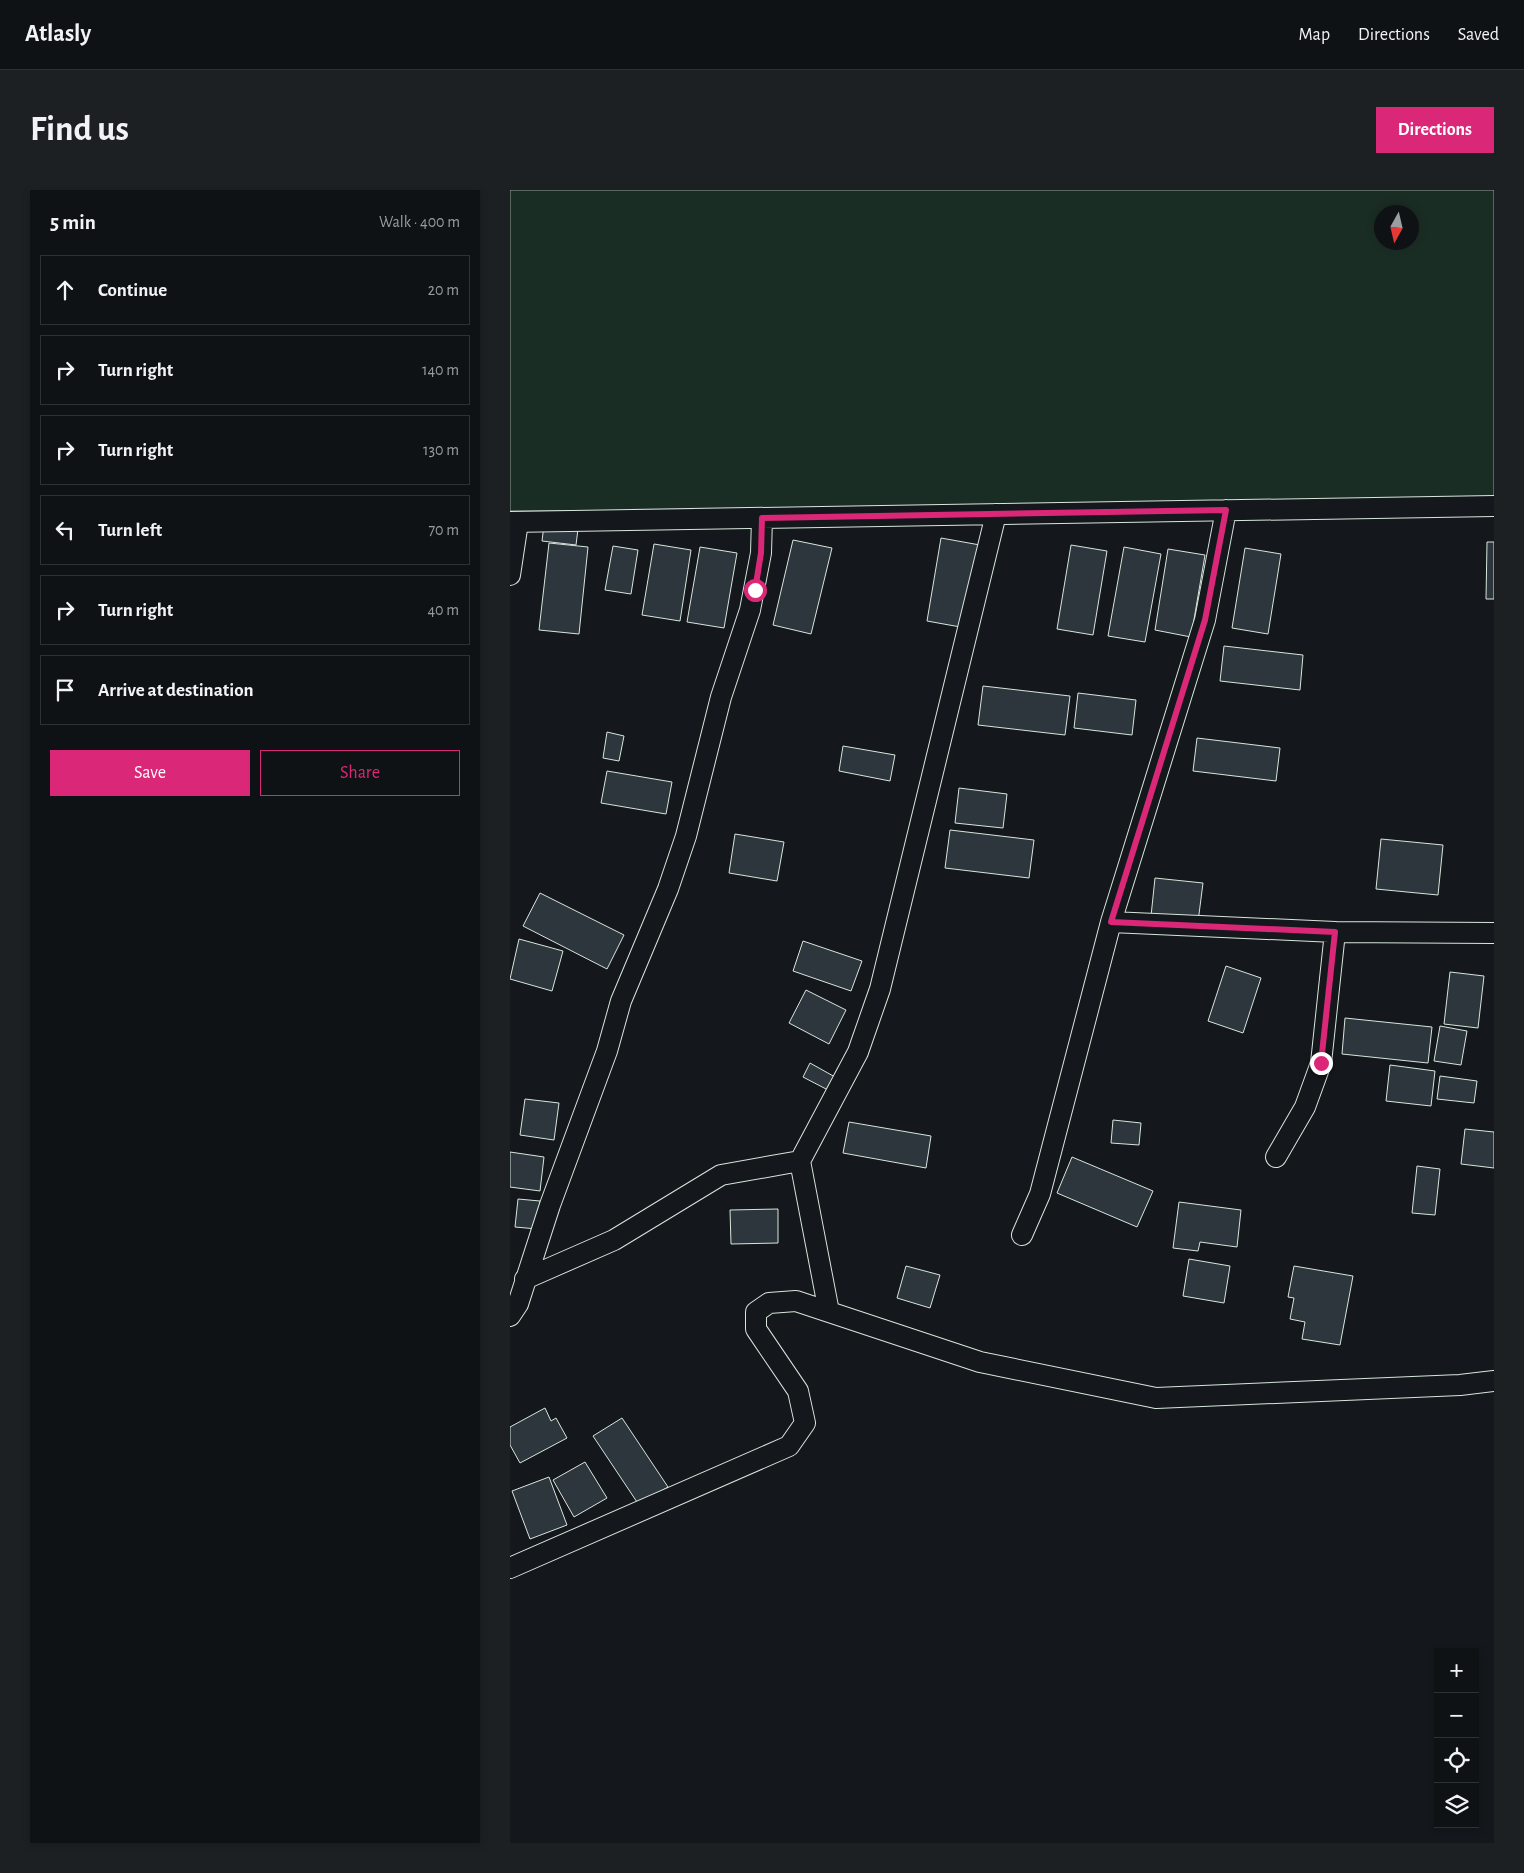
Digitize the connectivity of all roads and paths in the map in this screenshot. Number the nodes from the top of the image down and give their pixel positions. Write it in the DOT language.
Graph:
graph roads {
  1 [pos="1494,506"];
  2 [pos="1226,510"];
  3 [pos="996,514"];
  4 [pos="762,518"];
  5 [pos="514,522"];
  6 [pos="510,575"];
  7 [pos="1111,922"];
  8 [pos="1335,932"];
  9 [pos="1494,933"];
  10 [pos="1276,1158"];
  11 [pos="800,1161"];
  12 [pos="1022,1235"];
  13 [pos="532,1281"];
  14 [pos="514,1310"];
  15 [pos="829,1312"];
  16 [pos="1494,1381"];
  17 [pos="510,1568"];
  1 -- 2 [label="street"];
  2 -- 3 [label="street"];
  2 -- 7 [label="street"];
  3 -- 4 [label="street"];
  3 -- 11 [label="street"];
  4 -- 5 [label="street"];
  4 -- 13 [label="street"];
  5 -- 6 [label="street"];
  7 -- 8 [label="street"];
  7 -- 12 [label="street"];
  8 -- 9 [label="street"];
  8 -- 10 [label="street"];
  11 -- 13 [label="street"];
  11 -- 15 [label="street"];
  13 -- 14 [label="street"];
  15 -- 16 [label="street"];
  15 -- 17 [label="street"];
}
